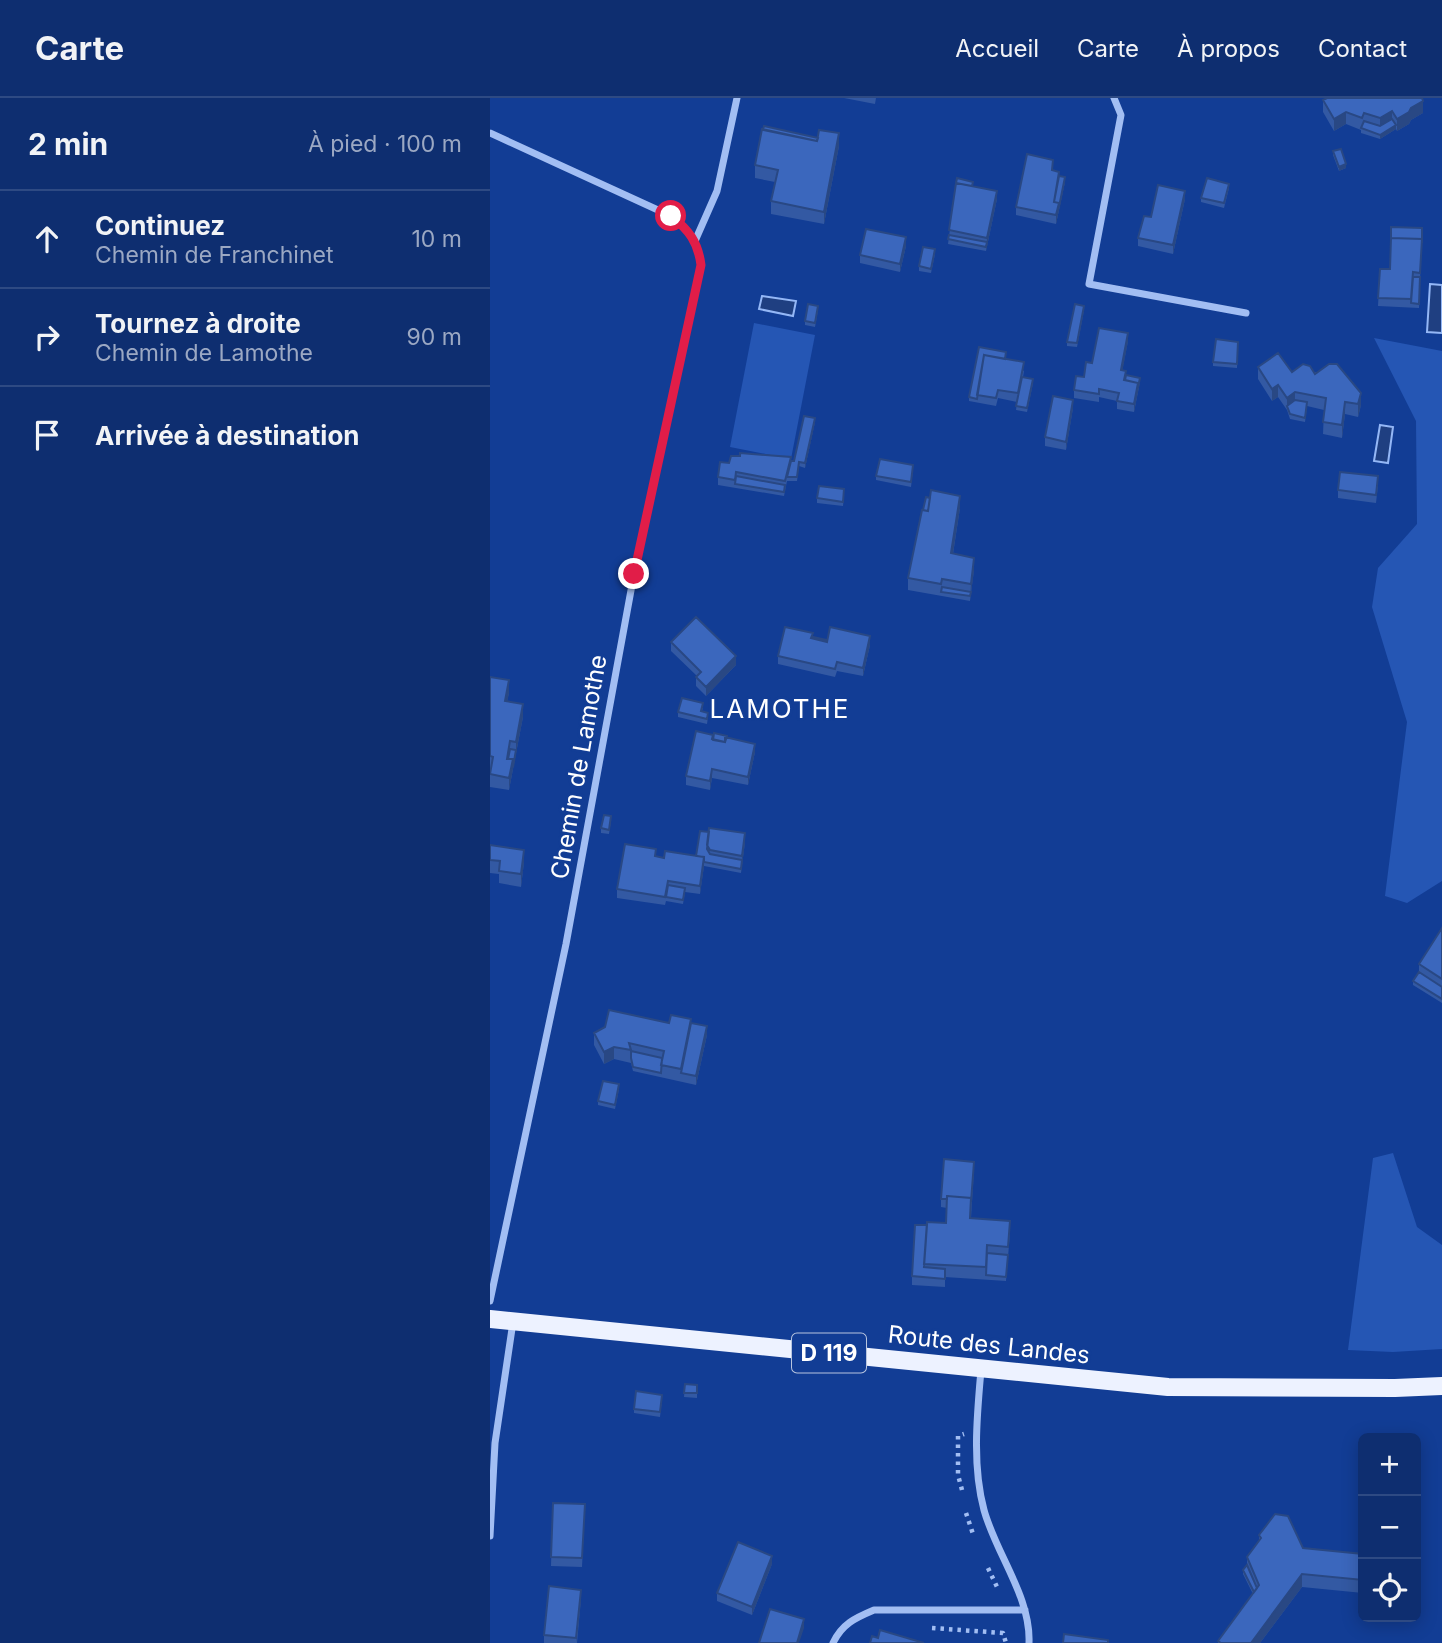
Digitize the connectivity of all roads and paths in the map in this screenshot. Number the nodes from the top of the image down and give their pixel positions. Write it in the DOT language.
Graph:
graph roads {
  1 [pos="737,98"];
  2 [pos="1114,98"];
  3 [pos="490,133"];
  4 [pos="695,241"];
  5 [pos="1246,313"];
  6 [pos="490,1301"];
  7 [pos="490,1319"];
  8 [pos="513,1322"];
  9 [pos="981,1370"];
  10 [pos="1442,1386"];
  11 [pos="490,1536"];
  12 [pos="1025,1610"];
  13 [pos="924,1627"];
  14 [pos="833,1643"];
  15 [pos="1006,1643"];
  16 [pos="1029,1643"];
  1 -- 4 [label="street"];
  2 -- 5 [label="street"];
  3 -- 4 [label="street"];
  4 -- 6 [label="street, Chemin de Lamothe"];
  7 -- 8 [label="main road, Route des Landes / D 119"];
  8 -- 9 [label="main road, Route des Landes / D 119"];
  8 -- 11 [label="street"];
  9 -- 10 [label="main road, Route des Landes / D 119"];
  9 -- 12 [label="street"];
  12 -- 14 [label="street"];
  12 -- 16 [label="street"];
  13 -- 15 [label="path"];
}
